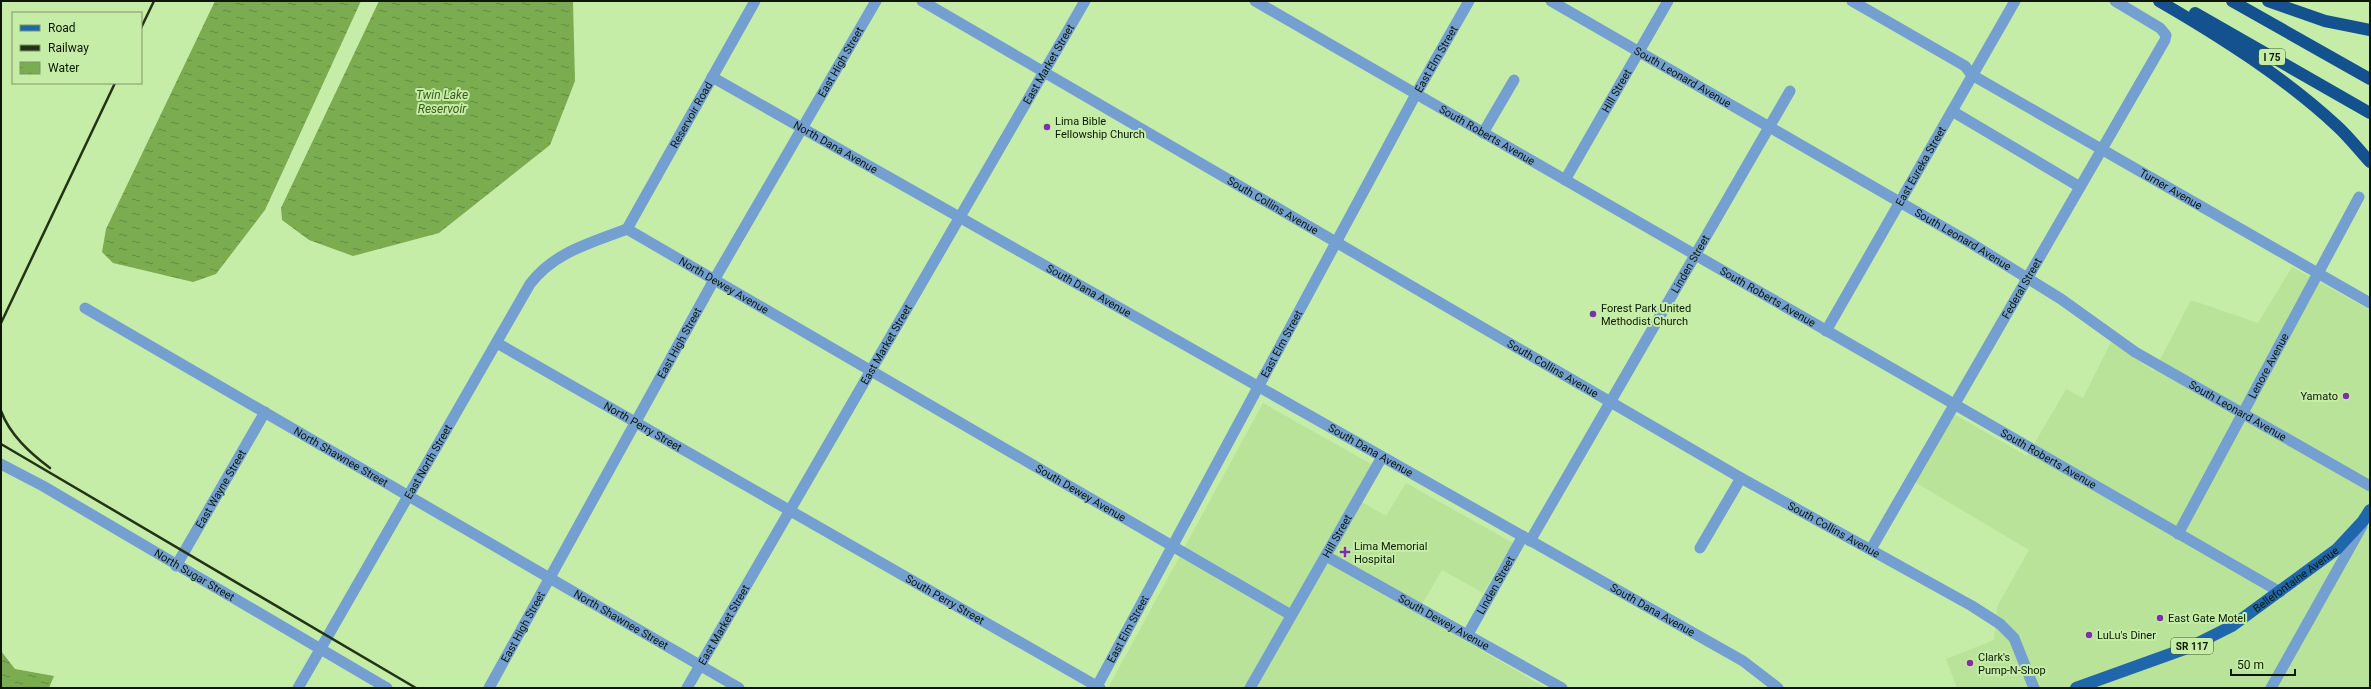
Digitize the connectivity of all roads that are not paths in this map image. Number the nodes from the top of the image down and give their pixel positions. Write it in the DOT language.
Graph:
graph roads {
  1 [pos="755,1"];
  2 [pos="876,1"];
  3 [pos="922,1"];
  4 [pos="1085,1"];
  5 [pos="1255,1"];
  6 [pos="1469,1"];
  7 [pos="1551,1"];
  8 [pos="1668,1"];
  9 [pos="1852,1"];
  10 [pos="2015,1"];
  11 [pos="2115,1"];
  12 [pos="2159,1"];
  13 [pos="2174,1"];
  14 [pos="2232,1"];
  15 [pos="2268,1"];
  16 [pos="2370,30"];
  17 [pos="1639,52"];
  18 [pos="1044,72"];
  19 [pos="1972,75"];
  20 [pos="712,77"];
  21 [pos="2370,79"];
  22 [pos="1514,80"];
  23 [pos="1790,91"];
  24 [pos="1416,94"];
  25 [pos="1952,111"];
  26 [pos="2370,113"];
  27 [pos="802,128"];
  28 [pos="1769,128"];
  29 [pos="1483,133"];
  30 [pos="2102,150"];
  31 [pos="2370,162"];
  32 [pos="1565,180"];
  33 [pos="2080,187"];
  34 [pos="2359,197"];
  35 [pos="1900,202"];
  36 [pos="960,218"];
  37 [pos="627,229"];
  38 [pos="1337,242"];
  39 [pos="1695,256"];
  40 [pos="2318,274"];
  41 [pos="2028,278"];
  42 [pos="714,280"];
  43 [pos="2370,304"];
  44 [pos="85,308"];
  45 [pos="1826,331"];
  46 [pos="497,343"];
  47 [pos="871,371"];
  48 [pos="1258,387"];
  49 [pos="1610,402"];
  50 [pos="1954,405"];
  51 [pos="264,412"];
  52 [pos="2242,414"];
  53 [pos="635,421"];
  54 [pos="1382,457"];
  55 [pos="1,464"];
  56 [pos="1741,478"];
  57 [pos="2370,486"];
  58 [pos="408,495"];
  59 [pos="790,510"];
  60 [pos="2370,510"];
  61 [pos="2178,534"];
  62 [pos="1527,539"];
  63 [pos="1173,547"];
  64 [pos="1700,548"];
  65 [pos="1871,549"];
  66 [pos="1326,556"];
  67 [pos="176,566"];
  68 [pos="550,578"];
  69 [pos="2280,592"];
  70 [pos="1291,615"];
  71 [pos="1468,634"];
  72 [pos="320,648"];
  73 [pos="700,665"];
  74 [pos="1097,687"];
  75 [pos="298,688"];
  76 [pos="387,688"];
  77 [pos="489,688"];
  78 [pos="687,688"];
  79 [pos="739,688"];
  80 [pos="1250,688"];
  81 [pos="1562,688"];
  82 [pos="1778,688"];
  83 [pos="2034,688"];
  84 [pos="2076,688"];
  85 [pos="2272,688"];
  1 -- 20 [label="street, Reservoir Road"];
  2 -- 27 [label="street, East High Street"];
  3 -- 18 [label="street, South Collins Avenue"];
  4 -- 18 [label="street, East Market Street"];
  5 -- 24 [label="street, South Roberts Avenue"];
  6 -- 24 [label="street, East Elm Street"];
  7 -- 17 [label="street, South Leonard Avenue"];
  8 -- 17 [label="street, Hill Street"];
  9 -- 19 [label="street, Turner Avenue"];
  10 -- 19 [label="street, East Eureka Street"];
  11 -- 30 [label="street, Federal Street"];
  12 -- 31 [label="highway"];
  13 -- 26 [label="highway, I 75"];
  14 -- 21 [label="highway, I 75"];
  15 -- 16 [label="highway"];
  17 -- 28 [label="street, South Leonard Avenue"];
  17 -- 32 [label="street, Hill Street"];
  18 -- 36 [label="street, East Market Street"];
  18 -- 38 [label="street, South Collins Avenue"];
  19 -- 25 [label="street, East Eureka Street"];
  19 -- 30 [label="street, Turner Avenue"];
  20 -- 27 [label="street, North Dana Avenue"];
  20 -- 37 [label="street, Reservoir Road"];
  22 -- 29 [label="street"];
  23 -- 28 [label="street, Linden Street"];
  24 -- 29 [label="street, South Roberts Avenue"];
  24 -- 38 [label="street, East Elm Street"];
  25 -- 33 [label="street"];
  25 -- 35 [label="street, East Eureka Street"];
  27 -- 36 [label="street, North Dana Avenue"];
  27 -- 42 [label="street, East High Street"];
  28 -- 35 [label="street, South Leonard Avenue"];
  28 -- 39 [label="street, Linden Street"];
  29 -- 32 [label="street, South Roberts Avenue"];
  30 -- 33 [label="street, Federal Street"];
  30 -- 40 [label="street, Turner Avenue"];
  32 -- 39 [label="street, South Roberts Avenue"];
  33 -- 41 [label="street, Federal Street"];
  34 -- 40 [label="street, Lenore Avenue"];
  35 -- 41 [label="street, South Leonard Avenue"];
  35 -- 45 [label="street, East Eureka Street"];
  36 -- 47 [label="street, East Market Street"];
  36 -- 48 [label="street, South Dana Avenue"];
  37 -- 42 [label="street, North Dewey Avenue"];
  37 -- 46 [label="street, East North Street"];
  38 -- 48 [label="street, East Elm Street"];
  38 -- 49 [label="street, South Collins Avenue"];
  39 -- 45 [label="street, South Roberts Avenue"];
  39 -- 49 [label="street, Linden Street"];
  40 -- 43 [label="street, Turner Avenue"];
  40 -- 52 [label="street, Lenore Avenue"];
  41 -- 50 [label="street, Federal Street"];
  41 -- 52 [label="street, South Leonard Avenue"];
  42 -- 47 [label="street, North Dewey Avenue"];
  42 -- 53 [label="street, East High Street"];
  44 -- 51 [label="street, North Shawnee Street"];
  45 -- 50 [label="street, South Roberts Avenue"];
  46 -- 53 [label="street, North Perry Street"];
  46 -- 58 [label="street, East North Street"];
  47 -- 59 [label="street, East Market Street"];
  47 -- 63 [label="street, South Dewey Avenue"];
  48 -- 54 [label="street, South Dana Avenue"];
  48 -- 63 [label="street, East Elm Street"];
  49 -- 56 [label="street, South Collins Avenue"];
  49 -- 62 [label="street, Linden Street"];
  50 -- 61 [label="street, South Roberts Avenue"];
  50 -- 65 [label="street, Federal Street"];
  51 -- 58 [label="street, North Shawnee Street"];
  51 -- 67 [label="street, East Wayne Street"];
  52 -- 57 [label="street, South Leonard Avenue"];
  52 -- 61 [label="street, Lenore Avenue"];
  53 -- 59 [label="street, North Perry Street"];
  53 -- 68 [label="street, East High Street"];
  54 -- 62 [label="street, South Dana Avenue"];
  54 -- 66 [label="street, Hill Street"];
  55 -- 67 [label="street, North Sugar Street"];
  56 -- 64 [label="street"];
  56 -- 65 [label="street, South Collins Avenue"];
  58 -- 68 [label="street, North Shawnee Street"];
  58 -- 72 [label="street, East North Street"];
  59 -- 73 [label="street, East Market Street"];
  59 -- 74 [label="street, South Perry Street"];
  60 -- 69 [label="main road, Bellefontaine Avenue / SR 117"];
  60 -- 85 [label="street"];
  61 -- 69 [label="street, South Roberts Avenue"];
  62 -- 71 [label="street, Linden Street"];
  62 -- 82 [label="street, South Dana Avenue"];
  63 -- 70 [label="street, South Dewey Avenue"];
  63 -- 74 [label="street, East Elm Street"];
  65 -- 83 [label="street, South Collins Avenue"];
  66 -- 70 [label="street, Hill Street"];
  66 -- 71 [label="street, South Dewey Avenue"];
  67 -- 72 [label="street, North Sugar Street"];
  68 -- 73 [label="street, North Shawnee Street"];
  68 -- 77 [label="street, East High Street"];
  69 -- 84 [label="main road, Bellefontaine Avenue / SR 117"];
  70 -- 80 [label="street, Hill Street"];
  71 -- 81 [label="street, South Dewey Avenue"];
  72 -- 75 [label="street, East North Street"];
  72 -- 76 [label="street, North Sugar Street"];
  73 -- 78 [label="street, East Market Street"];
  73 -- 79 [label="street, North Shawnee Street"];
}
